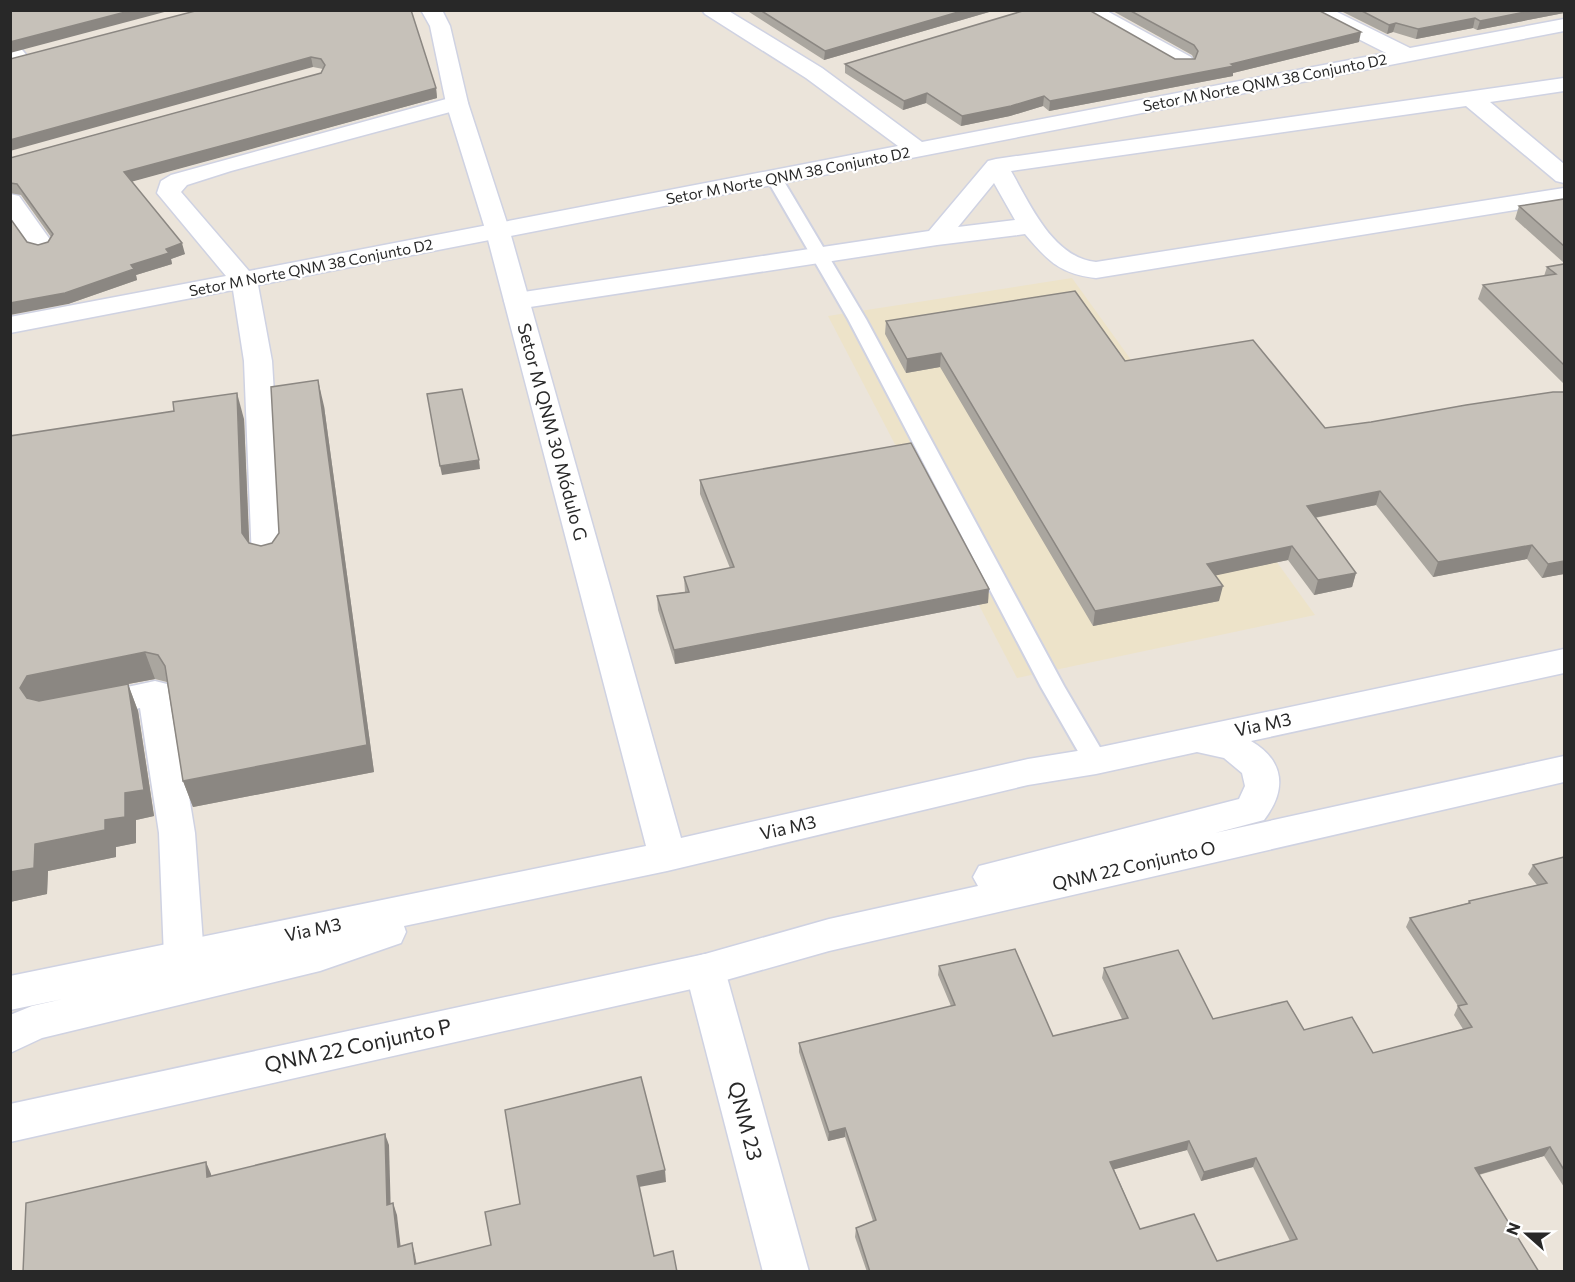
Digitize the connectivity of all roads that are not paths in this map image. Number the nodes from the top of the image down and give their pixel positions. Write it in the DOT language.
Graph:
graph roads {
  1 [pos="431,10"];
  2 [pos="712,10"];
  3 [pos="1089,10"];
  4 [pos="1316,10"];
  5 [pos="1564,25"];
  6 [pos="41,54"];
  7 [pos="1407,55"];
  8 [pos="13,57"];
  9 [pos="1183,62"];
  10 [pos="837,67"];
  11 [pos="814,74"];
  12 [pos="1564,85"];
  13 [pos="1472,99"];
  14 [pos="457,103"];
  15 [pos="918,150"];
  16 [pos="996,166"];
  17 [pos="1564,176"];
  18 [pos="774,178"];
  19 [pos="1564,195"];
  20 [pos="10,201"];
  21 [pos="1031,226"];
  22 [pos="498,232"];
  23 [pos="937,237"];
  24 [pos="42,246"];
  25 [pos="819,254"];
  26 [pos="245,282"];
  27 [pos="517,301"];
  28 [pos="10,326"];
  29 [pos="268,560"];
  30 [pos="1564,661"];
  31 [pos="62,712"];
  32 [pos="1197,739"];
  33 [pos="1096,761"];
  34 [pos="1564,769"];
  35 [pos="667,856"];
  36 [pos="510,889"];
  37 [pos="829,935"];
  38 [pos="184,957"];
  39 [pos="705,970"];
  40 [pos="10,993"];
  41 [pos="10,1036"];
  42 [pos="20,1115"];
  43 [pos="786,1272"];
  1 -- 14 [label="street, Setor M QNM 30 Módulo G"];
  2 -- 11 [label="street"];
  3 -- 9 [label="street"];
  4 -- 7 [label="street"];
  5 -- 7 [label="street, Setor M Norte QNM 38 Conjunto D2"];
  6 -- 8 [label="street"];
  7 -- 15 [label="street, Setor M Norte QNM 38 Conjunto D2"];
  10 -- 11 [label="street"];
  11 -- 15 [label="street"];
  12 -- 13 [label="street"];
  13 -- 16 [label="street"];
  13 -- 17 [label="street"];
  14 -- 22 [label="street, Setor M QNM 30 Módulo G"];
  14 -- 26 [label="street"];
  15 -- 18 [label="street, Setor M Norte QNM 38 Conjunto D2"];
  16 -- 21 [label="street"];
  16 -- 23 [label="street"];
  18 -- 22 [label="street, Setor M Norte QNM 38 Conjunto D2"];
  18 -- 25 [label="lane"];
  19 -- 21 [label="street"];
  20 -- 24 [label="street"];
  21 -- 23 [label="street"];
  22 -- 26 [label="street, Setor M Norte QNM 38 Conjunto D2"];
  22 -- 27 [label="street, Setor M QNM 30 Módulo G"];
  23 -- 25 [label="street"];
  25 -- 27 [label="street"];
  25 -- 33 [label="lane"];
  26 -- 28 [label="street, Setor M Norte QNM 38 Conjunto D2"];
  26 -- 29 [label="street"];
  27 -- 35 [label="street, Setor M QNM 30 Módulo G"];
  30 -- 32 [label="street, Via M3"];
  31 -- 38 [label="street"];
  32 -- 33 [label="street, Via M3"];
  32 -- 37 [label="street"];
  33 -- 35 [label="street, Via M3"];
  34 -- 37 [label="street, QNM 22 Conjunto O"];
  35 -- 36 [label="street, Via M3"];
  36 -- 38 [label="street, Via M3"];
  36 -- 41 [label="street"];
  37 -- 39 [label="street, QNM 22 Conjunto O"];
  38 -- 40 [label="street, Via M3"];
  39 -- 42 [label="street, QNM 22 Conjunto P"];
  39 -- 43 [label="street, QNM 23"];
}
